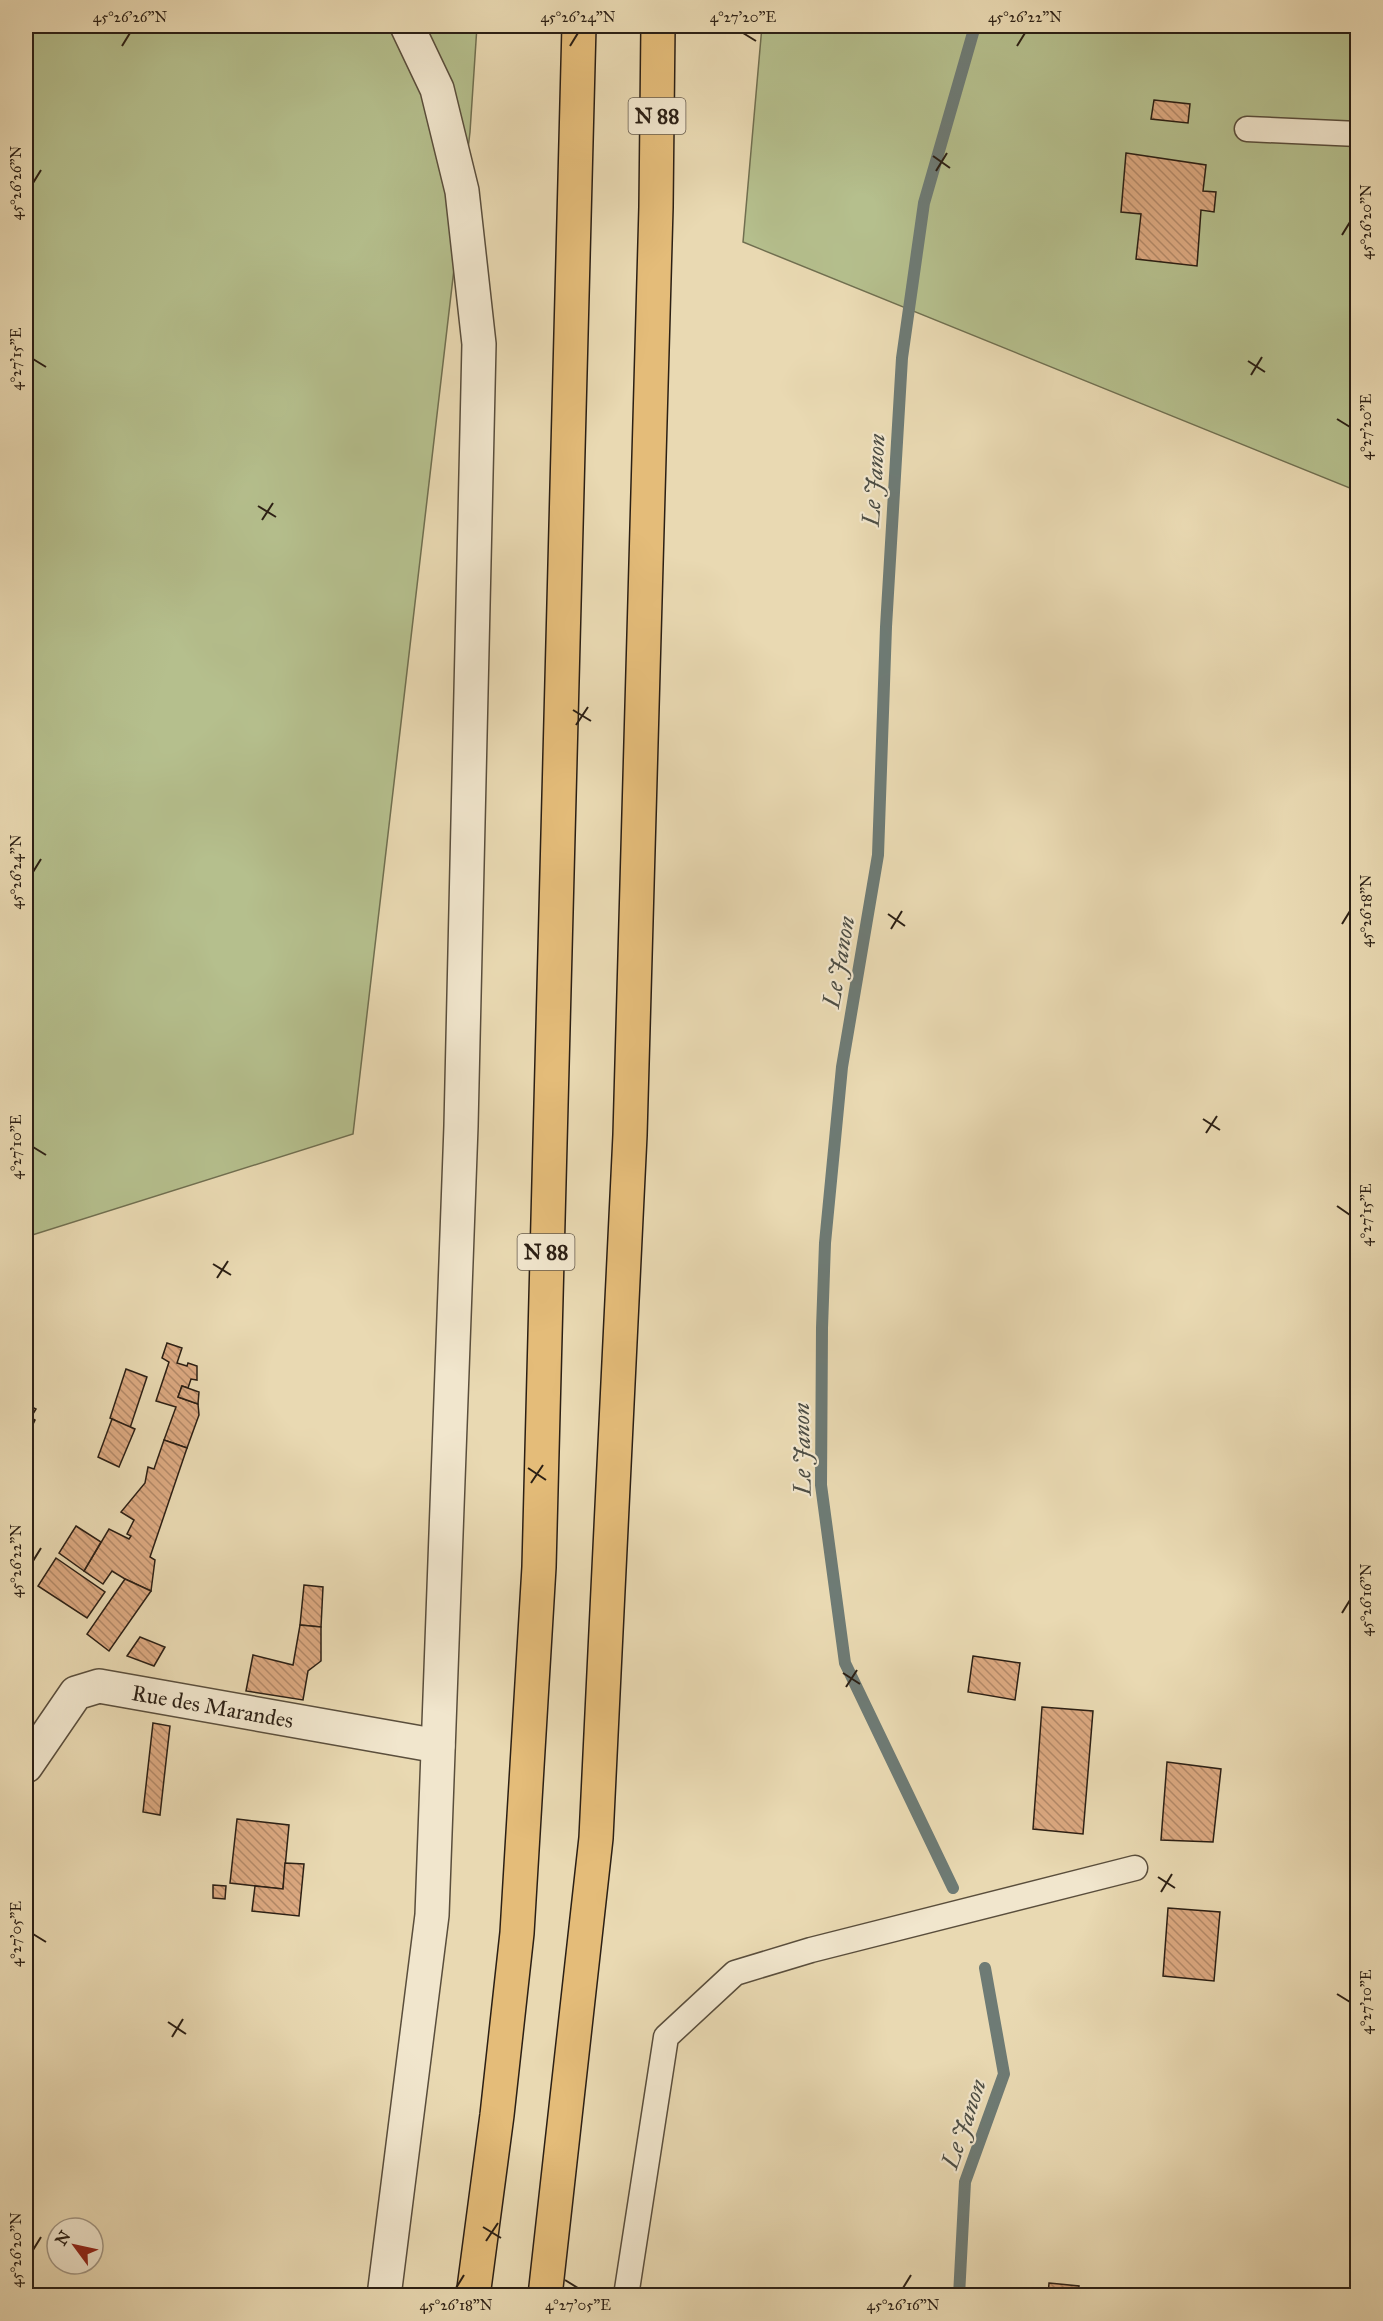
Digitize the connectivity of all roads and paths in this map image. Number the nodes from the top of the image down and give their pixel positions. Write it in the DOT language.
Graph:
graph roads {
  1 [pos="407,26"];
  2 [pos="579,26"];
  3 [pos="658,26"];
  4 [pos="1247,129"];
  5 [pos="1358,134"];
  6 [pos="438,1746"];
  7 [pos="26,1766"];
  8 [pos="1135,1868"];
  9 [pos="384,2295"];
  10 [pos="473,2295"];
  11 [pos="545,2295"];
  12 [pos="626,2295"];
  1 -- 6 [label="street"];
  2 -- 10 [label="highway, N 88"];
  3 -- 11 [label="highway, N 88"];
  4 -- 5 [label="lane"];
  6 -- 7 [label="street, Rue des Marandes"];
  6 -- 9 [label="street"];
  8 -- 12 [label="lane"];
}
